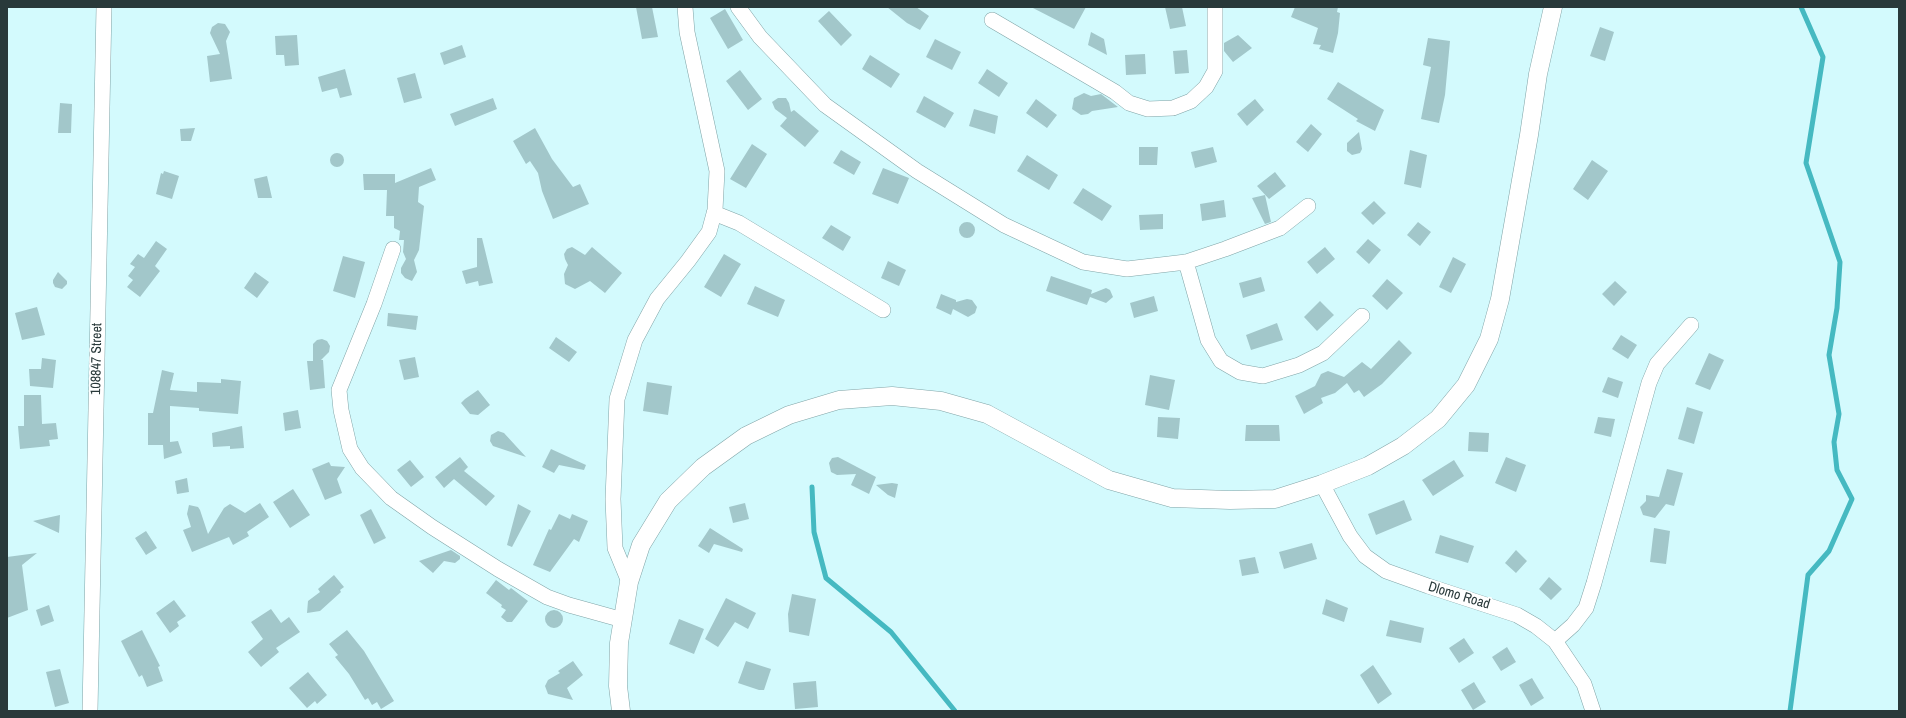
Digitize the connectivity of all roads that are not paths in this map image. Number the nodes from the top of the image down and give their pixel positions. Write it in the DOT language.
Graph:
graph roads {
  1 [pos="104,7"];
  2 [pos="686,7"];
  3 [pos="738,7"];
  4 [pos="1215,7"];
  5 [pos="1553,7"];
  6 [pos="992,20"];
  7 [pos="1308,206"];
  8 [pos="714,213"];
  9 [pos="393,249"];
  10 [pos="1186,262"];
  11 [pos="883,310"];
  12 [pos="1362,316"];
  13 [pos="1691,325"];
  14 [pos="1322,484"];
  15 [pos="629,582"];
  16 [pos="623,620"];
  17 [pos="1555,641"];
  18 [pos="90,711"];
  19 [pos="621,711"];
  20 [pos="1593,711"];
  1 -- 18 [label="street, 108847 Street"];
  2 -- 8 [label="street"];
  3 -- 10 [label="street"];
  4 -- 6 [label="street"];
  5 -- 14 [label="street"];
  7 -- 10 [label="street"];
  8 -- 11 [label="street"];
  8 -- 15 [label="street"];
  9 -- 16 [label="street"];
  10 -- 12 [label="street"];
  13 -- 17 [label="street"];
  14 -- 15 [label="street"];
  14 -- 17 [label="street, Dlomo Road"];
  15 -- 16 [label="street"];
  16 -- 19 [label="street"];
  17 -- 20 [label="street, Dlomo Road"];
}
